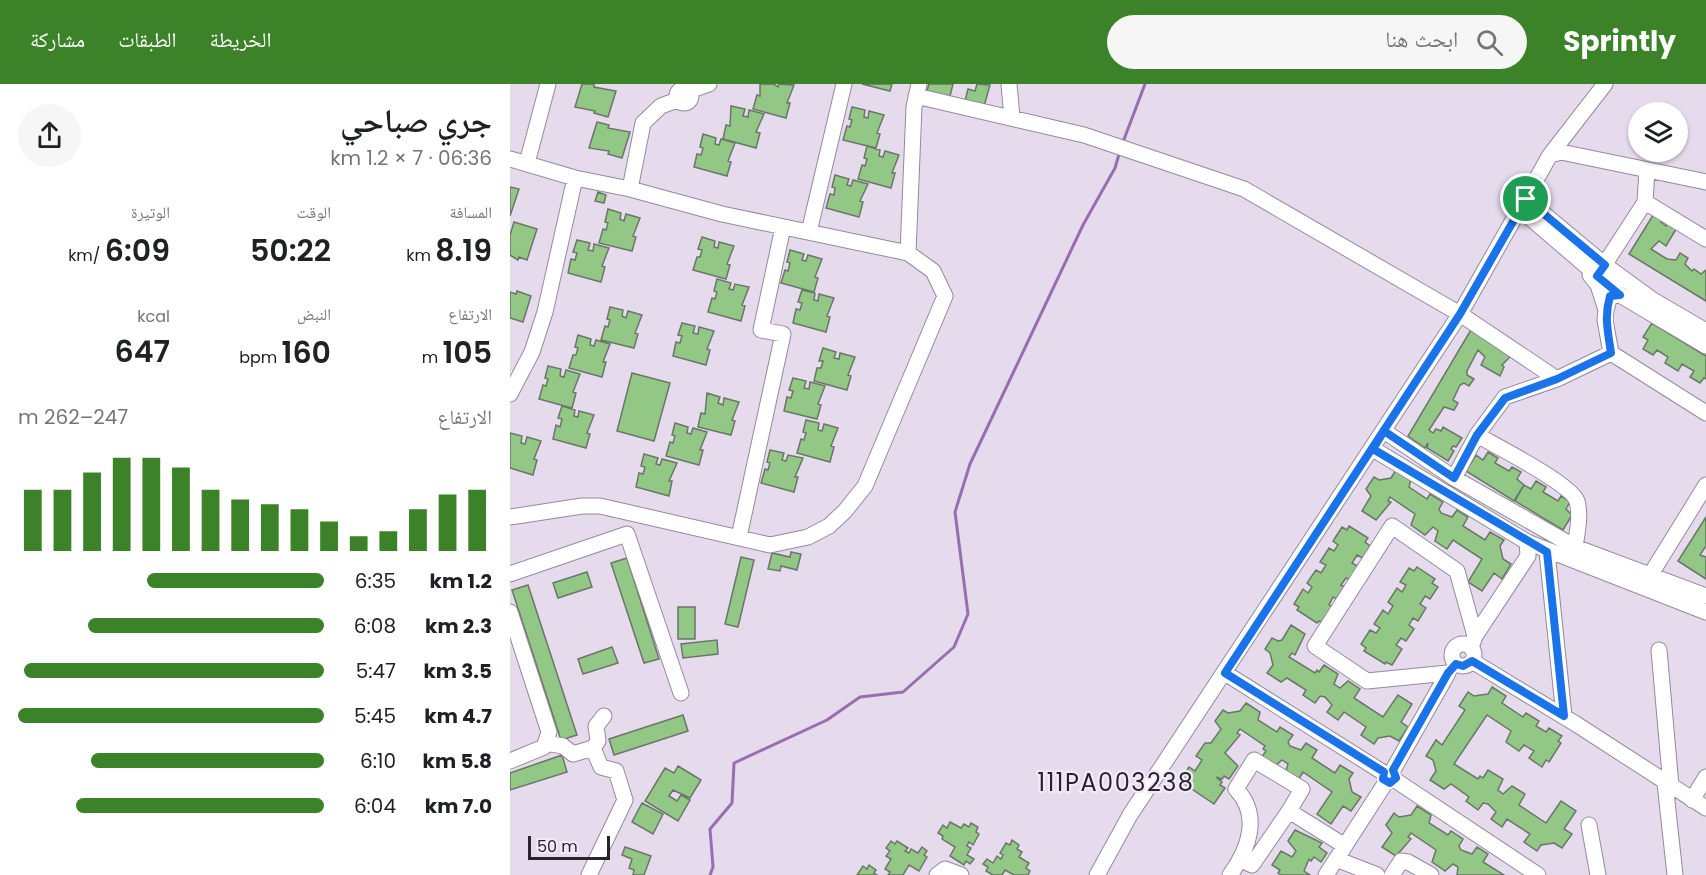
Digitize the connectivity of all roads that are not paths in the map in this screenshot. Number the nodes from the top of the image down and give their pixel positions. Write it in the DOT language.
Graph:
graph roads {
  1 [pos="548,84"];
  2 [pos="709,84"];
  3 [pos="844,84"];
  4 [pos="1009,84"];
  5 [pos="1605,84"];
  6 [pos="917,90"];
  7 [pos="682,91"];
  8 [pos="1012,118"];
  9 [pos="1550,155"];
  10 [pos="510,159"];
  11 [pos="528,163"];
  12 [pos="1647,170"];
  13 [pos="575,178"];
  14 [pos="1706,182"];
  15 [pos="630,189"];
  16 [pos="1645,202"];
  17 [pos="1523,205"];
  18 [pos="783,227"];
  19 [pos="809,232"];
  20 [pos="1706,239"];
  21 [pos="908,253"];
  22 [pos="1574,256"];
  23 [pos="1601,270"];
  24 [pos="1620,295"];
  25 [pos="1606,310"];
  26 [pos="1460,314"];
  27 [pos="1706,331"];
  28 [pos="1706,346"];
  29 [pos="1611,353"];
  30 [pos="1557,379"];
  31 [pos="510,394"];
  32 [pos="1706,412"];
  33 [pos="1384,431"];
  34 [pos="1477,435"];
  35 [pos="1373,449"];
  36 [pos="1454,478"];
  37 [pos="1706,485"];
  38 [pos="510,517"];
  39 [pos="739,537"];
  40 [pos="1527,542"];
  41 [pos="1575,548"];
  42 [pos="1547,552"];
  43 [pos="510,574"];
  44 [pos="1647,581"];
  45 [pos="1706,596"];
  46 [pos="510,612"];
  47 [pos="1706,612"];
  48 [pos="1473,648"];
  49 [pos="1659,650"];
  50 [pos="1452,668"];
  51 [pos="1225,673"];
  52 [pos="681,693"];
  53 [pos="604,716"];
  54 [pos="1564,716"];
  55 [pos="546,743"];
  56 [pos="593,748"];
  57 [pos="510,760"];
  58 [pos="1390,776"];
  59 [pos="1706,777"];
  60 [pos="1668,785"];
  61 [pos="1692,800"];
  62 [pos="1706,808"];
  63 [pos="1289,811"];
  64 [pos="1589,825"];
  65 [pos="1345,846"];
  66 [pos="1336,859"];
  67 [pos="1241,860"];
  68 [pos="589,875"];
  69 [pos="937,875"];
  70 [pos="961,875"];
  71 [pos="1097,875"];
  72 [pos="1230,875"];
  73 [pos="1326,875"];
  74 [pos="1377,875"];
  75 [pos="1392,875"];
  76 [pos="1431,875"];
  77 [pos="1538,875"];
  78 [pos="1598,875"];
  79 [pos="1675,875"];
  1 -- 11 [label="street"];
  2 -- 7 [label="street"];
  3 -- 19 [label="street"];
  4 -- 8 [label="street"];
  5 -- 9 [label="street"];
  6 -- 8 [label="street"];
  6 -- 21 [label="street"];
  7 -- 15 [label="street"];
  8 -- 26 [label="street"];
  9 -- 12 [label="street"];
  9 -- 17 [label="street"];
  10 -- 11 [label="street"];
  11 -- 13 [label="street"];
  12 -- 14 [label="street"];
  12 -- 16 [label="street"];
  13 -- 15 [label="street"];
  13 -- 31 [label="street"];
  15 -- 18 [label="street"];
  16 -- 20 [label="street"];
  16 -- 23 [label="street"];
  17 -- 22 [label="street"];
  17 -- 23 [label="street"];
  17 -- 26 [label="street"];
  18 -- 19 [label="street"];
  18 -- 39 [label="street"];
  19 -- 21 [label="street"];
  21 -- 39 [label="street"];
  22 -- 23 [label="street"];
  22 -- 25 [label="street"];
  23 -- 24 [label="street"];
  23 -- 27 [label="street"];
  24 -- 25 [label="street"];
  24 -- 28 [label="street"];
  25 -- 29 [label="street"];
  26 -- 30 [label="street"];
  26 -- 33 [label="street"];
  29 -- 30 [label="street"];
  29 -- 32 [label="street"];
  30 -- 34 [label="street"];
  33 -- 35 [label="street"];
  33 -- 36 [label="street"];
  34 -- 36 [label="street"];
  34 -- 41 [label="street"];
  35 -- 40 [label="street"];
  35 -- 51 [label="street"];
  36 -- 41 [label="street"];
  37 -- 44 [label="street"];
  38 -- 39 [label="street"];
  40 -- 42 [label="street"];
  40 -- 48 [label="street"];
  41 -- 44 [label="street"];
  42 -- 44 [label="street"];
  42 -- 54 [label="street"];
  43 -- 52 [label="street"];
  44 -- 45 [label="street"];
  44 -- 47 [label="street"];
  46 -- 55 [label="street"];
  48 -- 50 [label="street"];
  48 -- 50 [label="street"];
  48 -- 54 [label="street"];
  49 -- 60 [label="street"];
  50 -- 58 [label="street"];
  51 -- 58 [label="street"];
  51 -- 71 [label="street"];
  53 -- 56 [label="street"];
  54 -- 60 [label="street"];
  55 -- 56 [label="street"];
  55 -- 57 [label="street"];
  56 -- 68 [label="street"];
  58 -- 65 [label="street"];
  58 -- 77 [label="street"];
  59 -- 61 [label="street"];
  60 -- 61 [label="street"];
  60 -- 79 [label="street"];
  61 -- 62 [label="street"];
  63 -- 65 [label="street"];
  63 -- 67 [label="street"];
  63 -- 67 [label="street"];
  64 -- 78 [label="street"];
  65 -- 66 [label="street"];
  66 -- 73 [label="street"];
  66 -- 74 [label="street"];
  67 -- 72 [label="street"];
  69 -- 70 [label="street"];
  75 -- 76 [label="street"];
}
